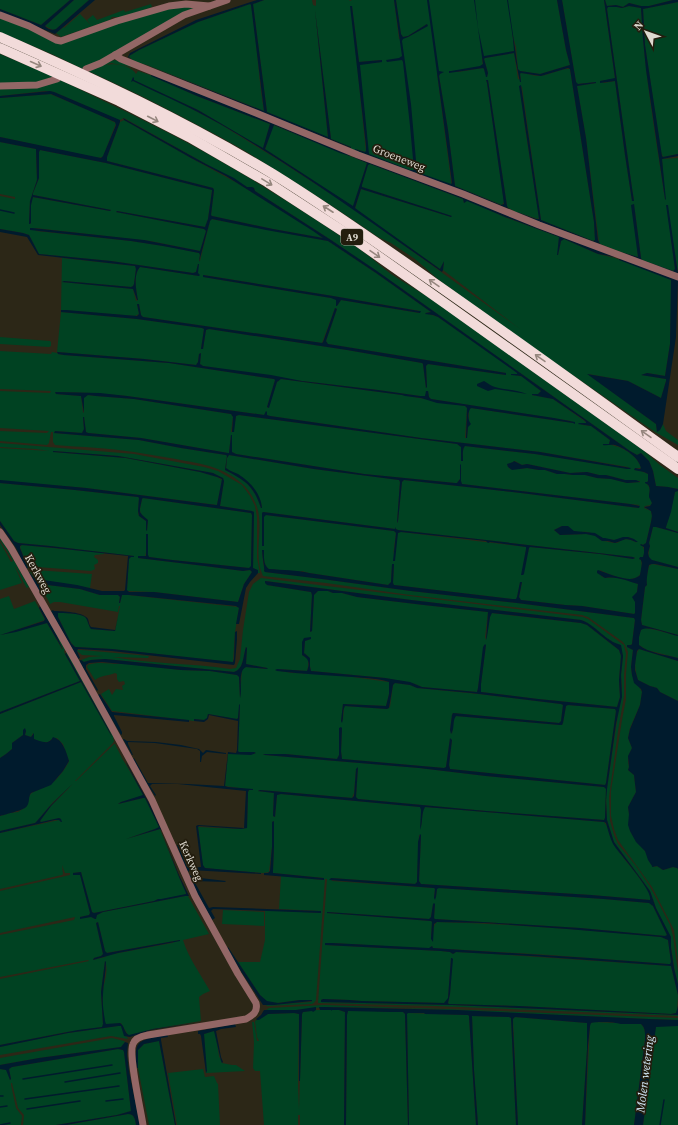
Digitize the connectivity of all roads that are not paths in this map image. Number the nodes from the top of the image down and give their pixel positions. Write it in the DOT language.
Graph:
graph roads {
  1 [pos="227,0"];
  2 [pos="209,6"];
  3 [pos="0,15"];
  4 [pos="0,38"];
  5 [pos="0,48"];
  6 [pos="115,55"];
  7 [pos="86,69"];
  8 [pos="57,79"];
  9 [pos="0,86"];
  10 [pos="678,277"];
  11 [pos="678,456"];
  12 [pos="678,469"];
  13 [pos="0,532"];
  14 [pos="143,1125"];
  1 -- 2 [label="street"];
  2 -- 3 [label="street"];
  2 -- 6 [label="street"];
  11 -- 4 [label="highway, A9, one-way"];
  5 -- 12 [label="highway, A9, one-way"];
  6 -- 7 [label="street"];
  6 -- 10 [label="street, Groeneweg"];
  8 -- 9 [label="street"];
  13 -- 14 [label="street, Kerkweg"];
}
